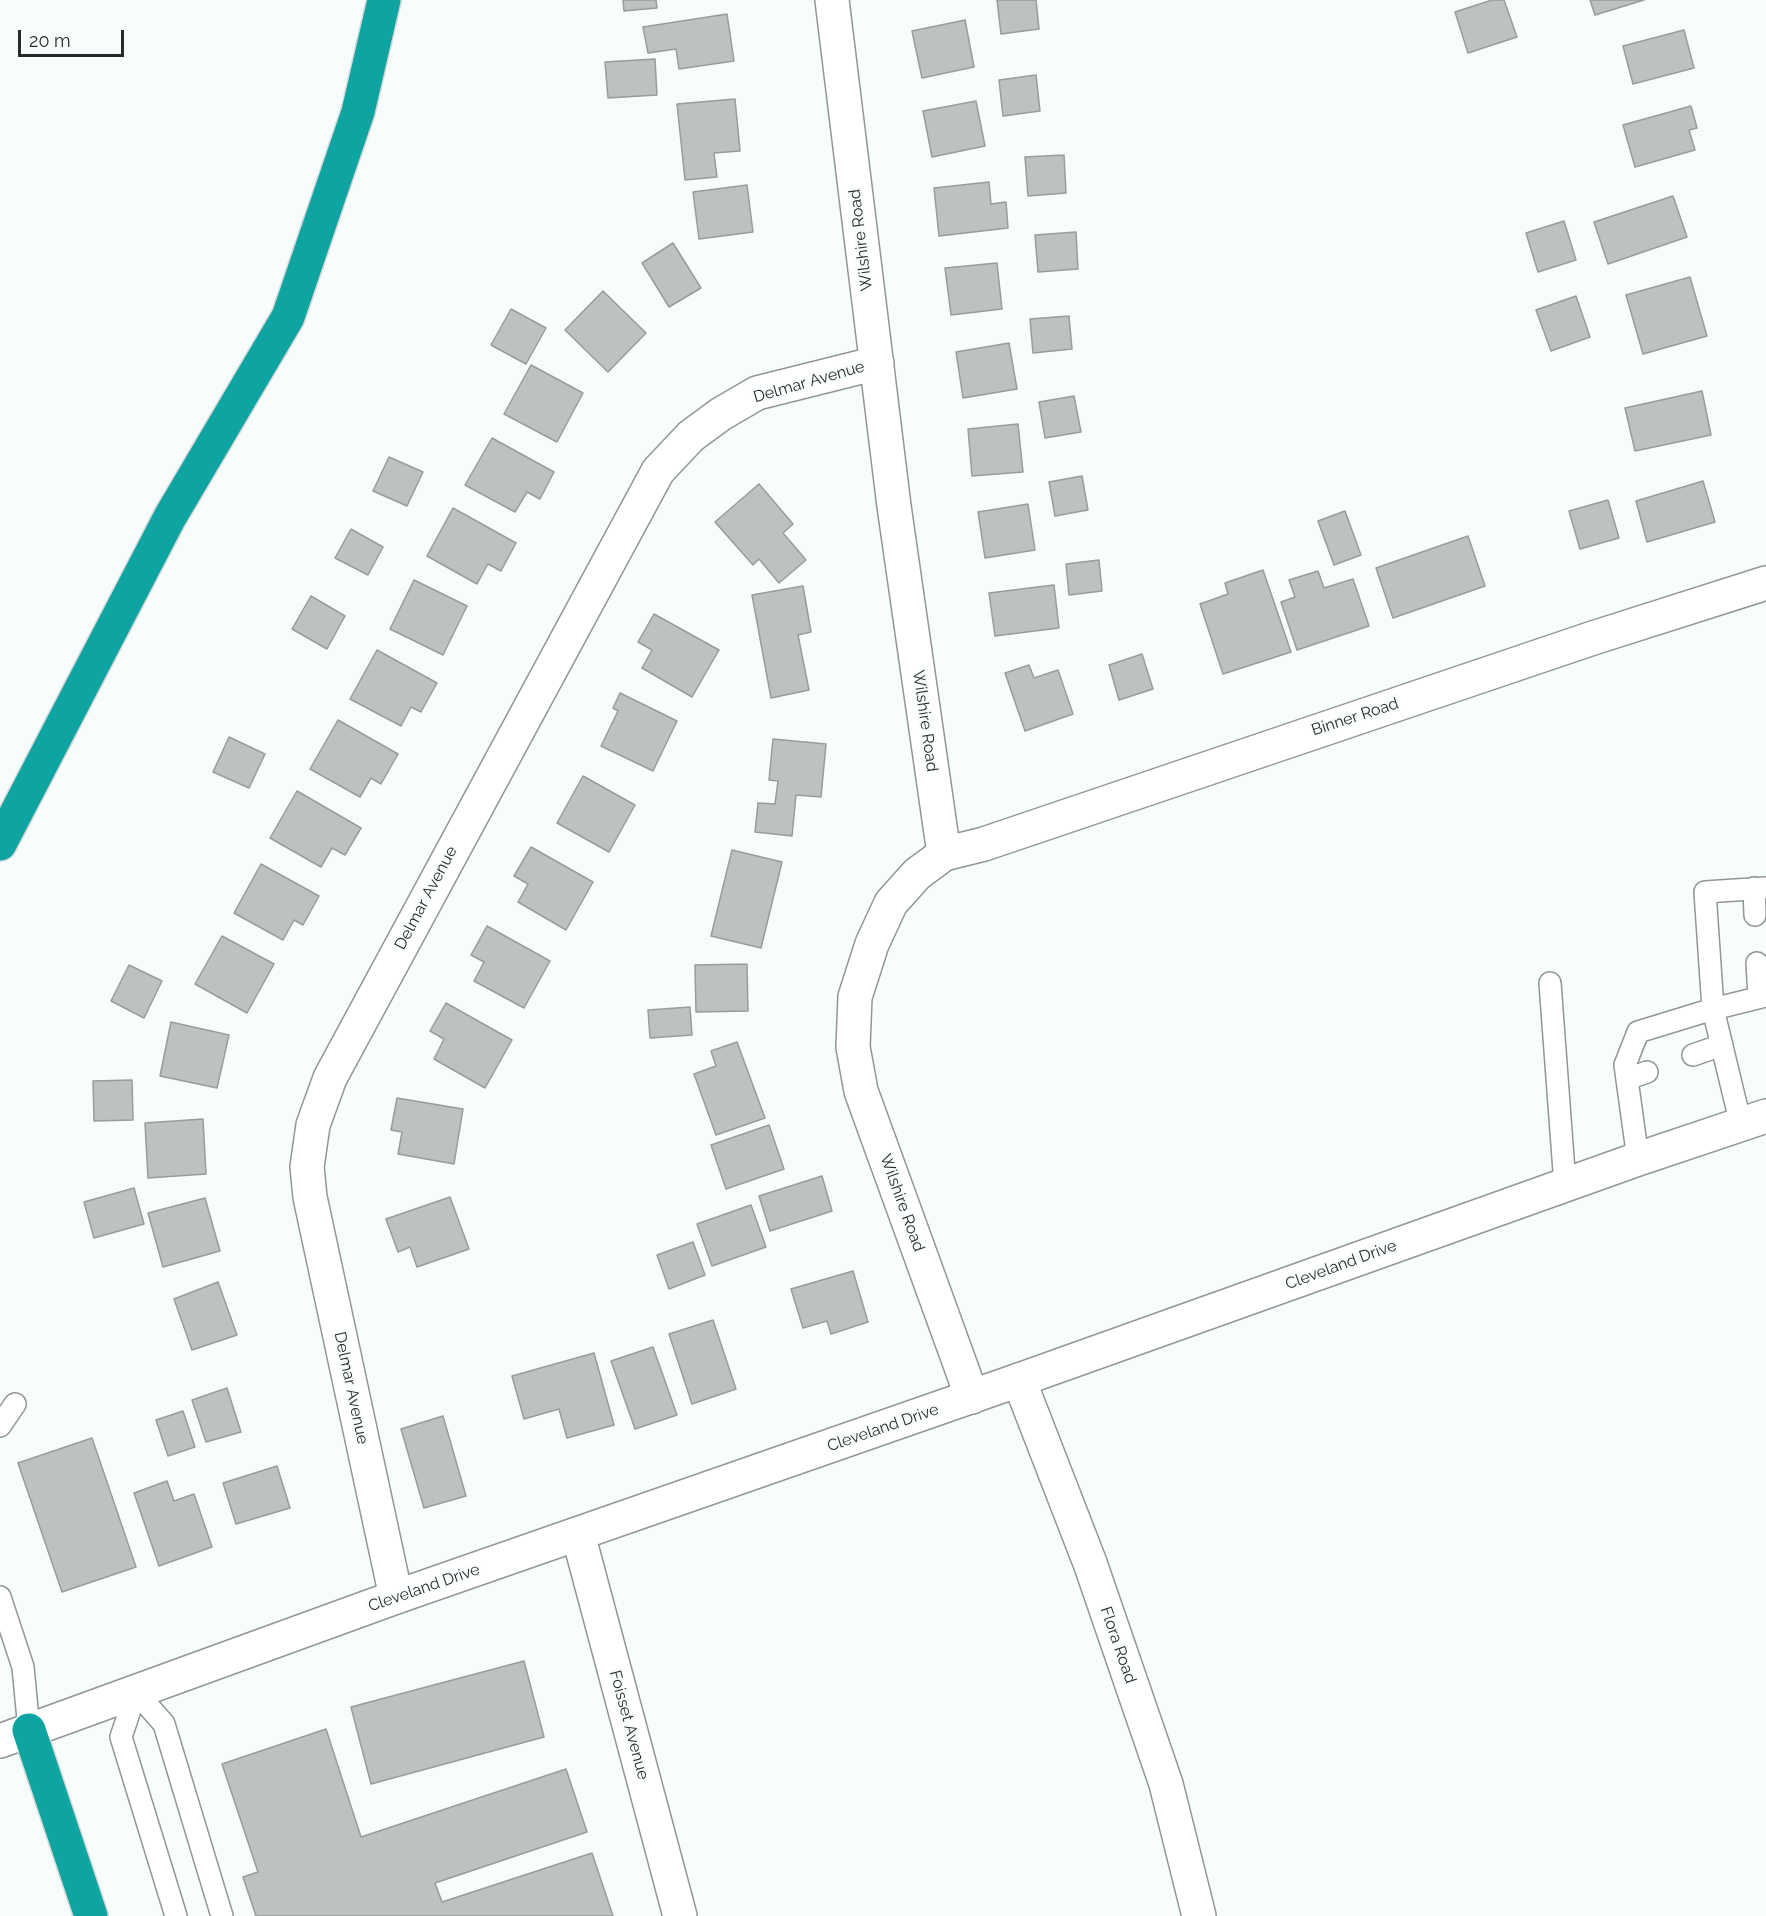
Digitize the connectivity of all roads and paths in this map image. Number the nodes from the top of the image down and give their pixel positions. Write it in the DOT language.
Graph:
graph roads {
  1 [pos="384,0"];
  2 [pos="832,0"];
  3 [pos="877,363"];
  4 [pos="1766,583"];
  5 [pos="0,844"];
  6 [pos="944,854"];
  7 [pos="1760,888"];
  8 [pos="1755,915"];
  9 [pos="1757,963"];
  10 [pos="1550,983"];
  11 [pos="1762,997"];
  12 [pos="1713,1009"];
  13 [pos="1722,1045"];
  14 [pos="1693,1055"];
  15 [pos="1647,1072"];
  16 [pos="1627,1079"];
  17 [pos="1753,1121"];
  18 [pos="1638,1159"];
  19 [pos="1565,1185"];
  20 [pos="1019,1380"];
  21 [pos="972,1396"];
  22 [pos="15,1404"];
  23 [pos="0,1426"];
  24 [pos="578,1534"];
  25 [pos="0,1597"];
  26 [pos="396,1597"];
  27 [pos="136,1692"];
  28 [pos="14,1736"];
  29 [pos="91,1916"];
  30 [pos="176,1916"];
  31 [pos="222,1916"];
  32 [pos="680,1916"];
  33 [pos="1199,1916"];
  1 -- 5 [label="highway"];
  2 -- 3 [label="street, Wilshire Road"];
  3 -- 6 [label="street, Wilshire Road"];
  3 -- 26 [label="street, Delmar Avenue"];
  4 -- 6 [label="street, Binner Road"];
  6 -- 21 [label="street, Wilshire Road"];
  7 -- 8 [label="lane"];
  7 -- 12 [label="lane"];
  9 -- 11 [label="lane"];
  10 -- 19 [label="lane"];
  11 -- 12 [label="lane"];
  12 -- 13 [label="lane"];
  12 -- 16 [label="lane"];
  13 -- 14 [label="lane"];
  13 -- 17 [label="lane"];
  15 -- 16 [label="lane"];
  16 -- 18 [label="lane"];
  17 -- 18 [label="street, Cleveland Drive"];
  18 -- 19 [label="street, Cleveland Drive"];
  19 -- 20 [label="street, Cleveland Drive"];
  20 -- 21 [label="street, Cleveland Drive"];
  20 -- 33 [label="street, Flora Road"];
  21 -- 24 [label="street, Cleveland Drive"];
  22 -- 23 [label="lane"];
  24 -- 26 [label="street, Cleveland Drive"];
  24 -- 32 [label="street, Foisset Avenue"];
  25 -- 28 [label="lane"];
  26 -- 27 [label="street, Cleveland Drive"];
  27 -- 28 [label="street, Cleveland Drive"];
  27 -- 30 [label="lane"];
  27 -- 31 [label="lane"];
  28 -- 29 [label="highway"];
}
